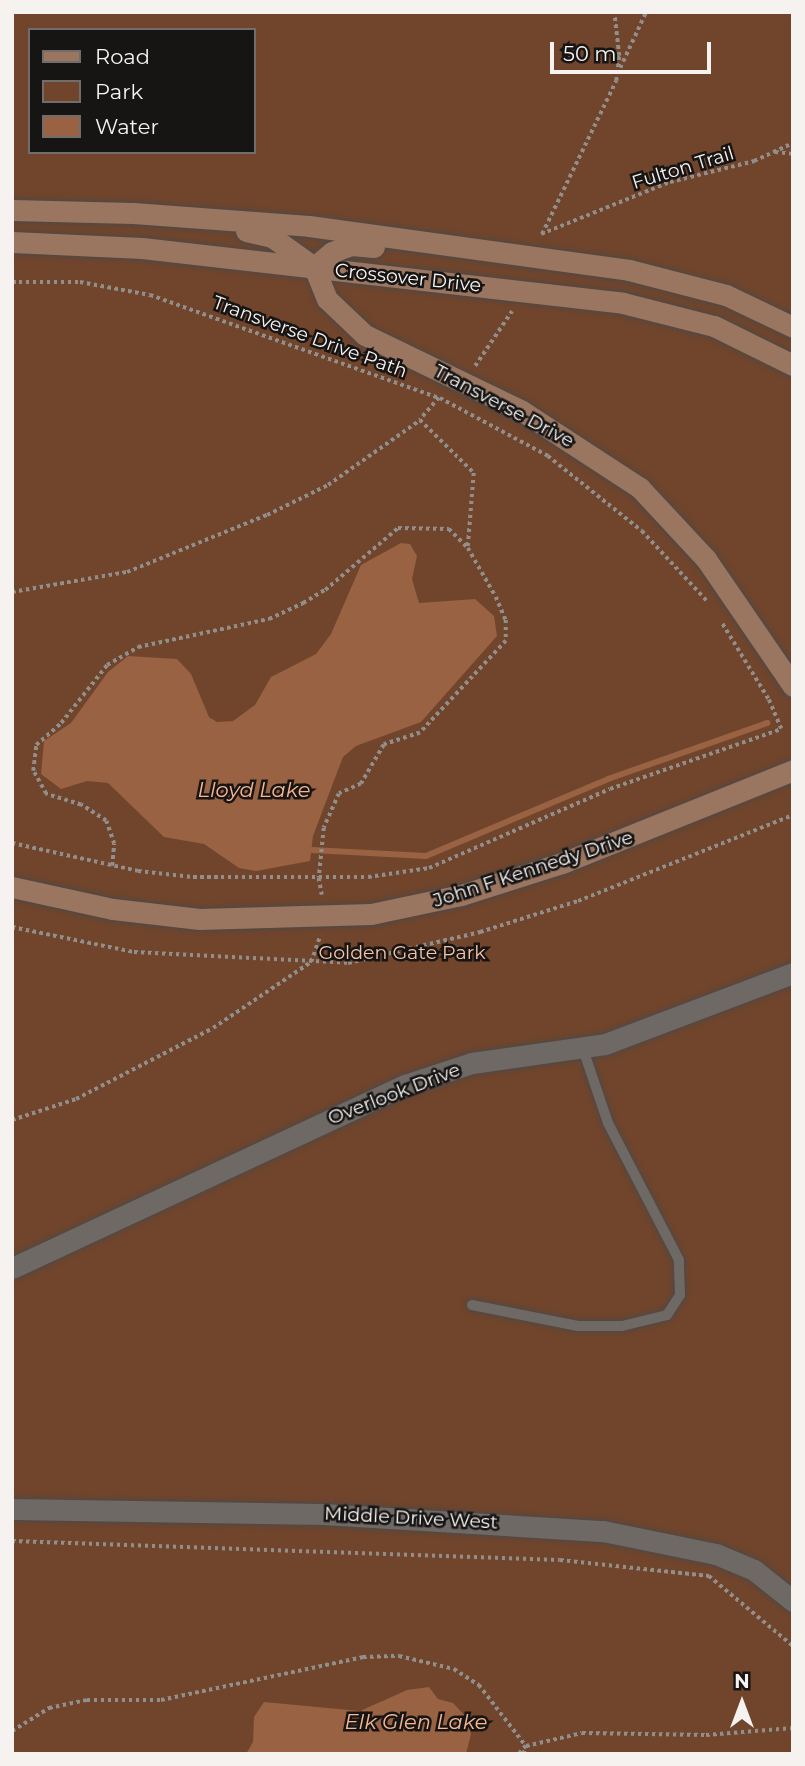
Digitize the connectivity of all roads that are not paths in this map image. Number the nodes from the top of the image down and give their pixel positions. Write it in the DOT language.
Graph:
graph roads {
  1 [pos="12,210"];
  2 [pos="133,212"];
  3 [pos="12,242"];
  4 [pos="446,246"];
  5 [pos="314,267"];
  6 [pos="793,327"];
  7 [pos="793,365"];
  8 [pos="793,686"];
  9 [pos="793,770"];
  10 [pos="12,887"];
  11 [pos="793,973"];
  12 [pos="583,1049"];
  13 [pos="12,1268"];
  14 [pos="472,1306"];
  15 [pos="12,1509"];
  16 [pos="793,1601"];
  1 -- 2 [label="main road, Crossover Drive"];
  2 -- 4 [label="main road, Crossover Drive"];
  2 -- 5 [label="main road"];
  3 -- 5 [label="main road, Crossover Drive"];
  4 -- 5 [label="main road"];
  4 -- 6 [label="main road, Crossover Drive"];
  5 -- 7 [label="main road, Crossover Drive"];
  5 -- 8 [label="main road, Transverse Drive"];
  9 -- 10 [label="main road, John F Kennedy Drive"];
  11 -- 12 [label="street, Overlook Drive"];
  12 -- 13 [label="street, Overlook Drive"];
  12 -- 14 [label="lane"];
  15 -- 16 [label="street, Middle Drive West"];
}
